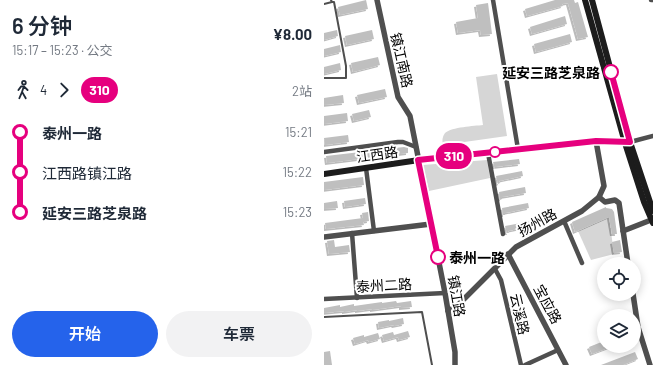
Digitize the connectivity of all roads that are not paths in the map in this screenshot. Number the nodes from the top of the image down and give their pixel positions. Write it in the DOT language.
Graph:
graph roads {
  1 [pos="377,0"];
  2 [pos="493,0"];
  3 [pos="585,0"];
  4 [pos="592,0"];
  5 [pos="332,1"];
  6 [pos="324,4"];
  7 [pos="324,78"];
  8 [pos="653,136"];
  9 [pos="596,141"];
  10 [pos="627,143"];
  11 [pos="416,147"];
  12 [pos="518,150"];
  13 [pos="324,152"];
  14 [pos="488,153"];
  15 [pos="418,160"];
  16 [pos="366,168"];
  17 [pos="324,174"];
  18 [pos="599,197"];
  19 [pos="653,211"];
  20 [pos="564,221"];
  21 [pos="652,221"];
  22 [pos="431,224"];
  23 [pos="374,230"];
  24 [pos="623,231"];
  25 [pos="352,233"];
  26 [pos="504,234"];
  27 [pos="324,237"];
  28 [pos="508,254"];
  29 [pos="627,257"];
  30 [pos="582,263"];
  31 [pos="495,269"];
  32 [pos="445,292"];
  33 [pos="357,298"];
  34 [pos="324,299"];
  35 [pos="634,301"];
  36 [pos="448,311"];
  37 [pos="324,318"];
  38 [pos="558,350"];
  39 [pos="432,365"];
  40 [pos="455,365"];
  41 [pos="521,365"];
  42 [pos="525,365"];
  43 [pos="566,365"];
  44 [pos="650,365"];
  1 -- 11 [label="street, 镇江南路"];
  2 -- 12 [label="street"];
  3 -- 10 [label="main road"];
  4 -- 10 [label="main road"];
  5 -- 6 [label="lane"];
  5 -- 7 [label="lane"];
  8 -- 10 [label="street"];
  9 -- 10 [label="main road, 江西路"];
  9 -- 12 [label="main road, 江西路"];
  9 -- 18 [label="street"];
  10 -- 19 [label="main road"];
  10 -- 21 [label="main road"];
  11 -- 13 [label="street"];
  11 -- 15 [label="street, 镇江南路"];
  12 -- 14 [label="main road, 江西路"];
  14 -- 15 [label="main road, 江西路"];
  14 -- 26 [label="street"];
  15 -- 16 [label="main road, 江西路"];
  15 -- 22 [label="street, 镇江路"];
  16 -- 17 [label="main road, 江西路"];
  16 -- 23 [label="street"];
  18 -- 20 [label="street, 扬州路"];
  18 -- 24 [label="street"];
  20 -- 28 [label="street, 扬州路"];
  20 -- 30 [label="street"];
  21 -- 24 [label="street"];
  22 -- 23 [label="street"];
  22 -- 32 [label="street, 镇江路"];
  23 -- 25 [label="street"];
  24 -- 29 [label="street"];
  25 -- 27 [label="street"];
  25 -- 33 [label="street"];
  28 -- 31 [label="street, 扬州路"];
  28 -- 38 [label="street, 宝应路"];
  31 -- 36 [label="street, 扬州路"];
  31 -- 41 [label="street, 云溪路"];
  32 -- 33 [label="street, 泰州二路"];
  32 -- 36 [label="street, 镇江路"];
  33 -- 34 [label="street, 泰州二路"];
  35 -- 44 [label="street"];
  36 -- 40 [label="street, 镇江路"];
  37 -- 39 [label="lane"];
  38 -- 42 [label="street"];
  38 -- 43 [label="street, 宝应路"];
}
